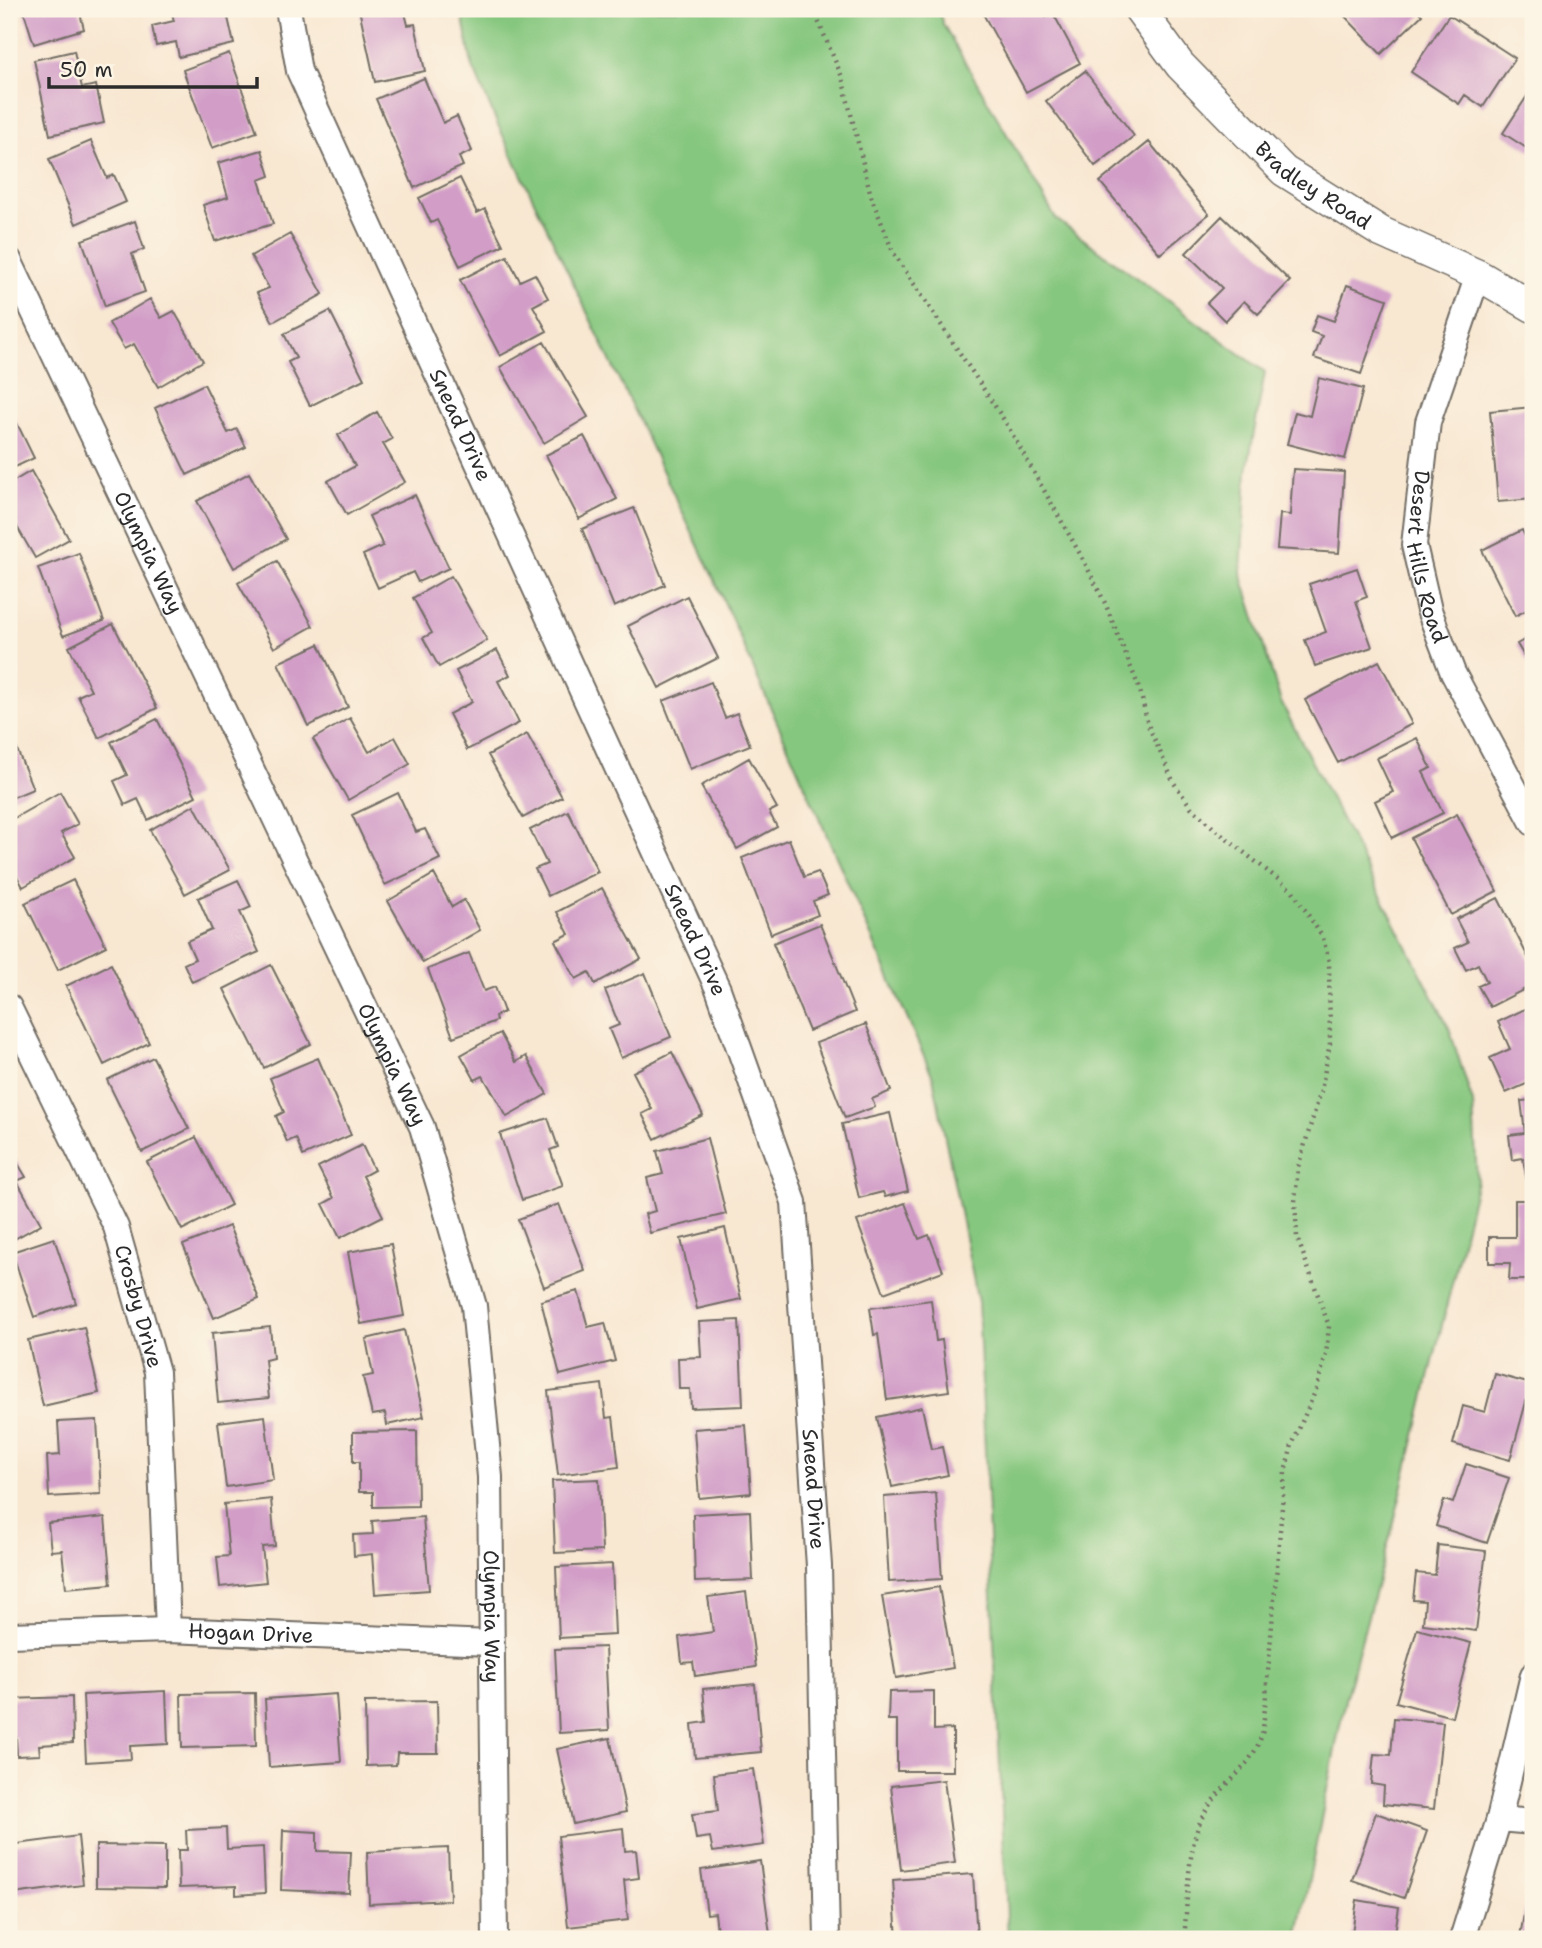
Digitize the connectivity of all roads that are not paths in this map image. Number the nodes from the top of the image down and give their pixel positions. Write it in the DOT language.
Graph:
graph roads {
  1 [pos="288,9"];
  2 [pos="1139,9"];
  3 [pos="9,260"];
  4 [pos="1478,275"];
  5 [pos="1533,307"];
  6 [pos="1533,823"];
  7 [pos="9,1007"];
  8 [pos="168,1630"];
  9 [pos="9,1634"];
  10 [pos="491,1643"];
  11 [pos="1533,1675"];
  12 [pos="1499,1819"];
  13 [pos="1533,1822"];
  14 [pos="495,1939"];
  15 [pos="827,1939"];
  16 [pos="1461,1939"];
  1 -- 15 [label="street, Snead Drive"];
  2 -- 4 [label="street, Bradley Road"];
  3 -- 10 [label="street, Olympia Way"];
  4 -- 5 [label="street, Bradley Road"];
  4 -- 6 [label="street, Desert Hills Road"];
  7 -- 8 [label="street, Crosby Drive"];
  8 -- 9 [label="street, Hogan Drive"];
  8 -- 10 [label="street, Hogan Drive"];
  10 -- 14 [label="street, Olympia Way"];
  11 -- 12 [label="street"];
  12 -- 13 [label="street"];
  12 -- 16 [label="street"];
}
